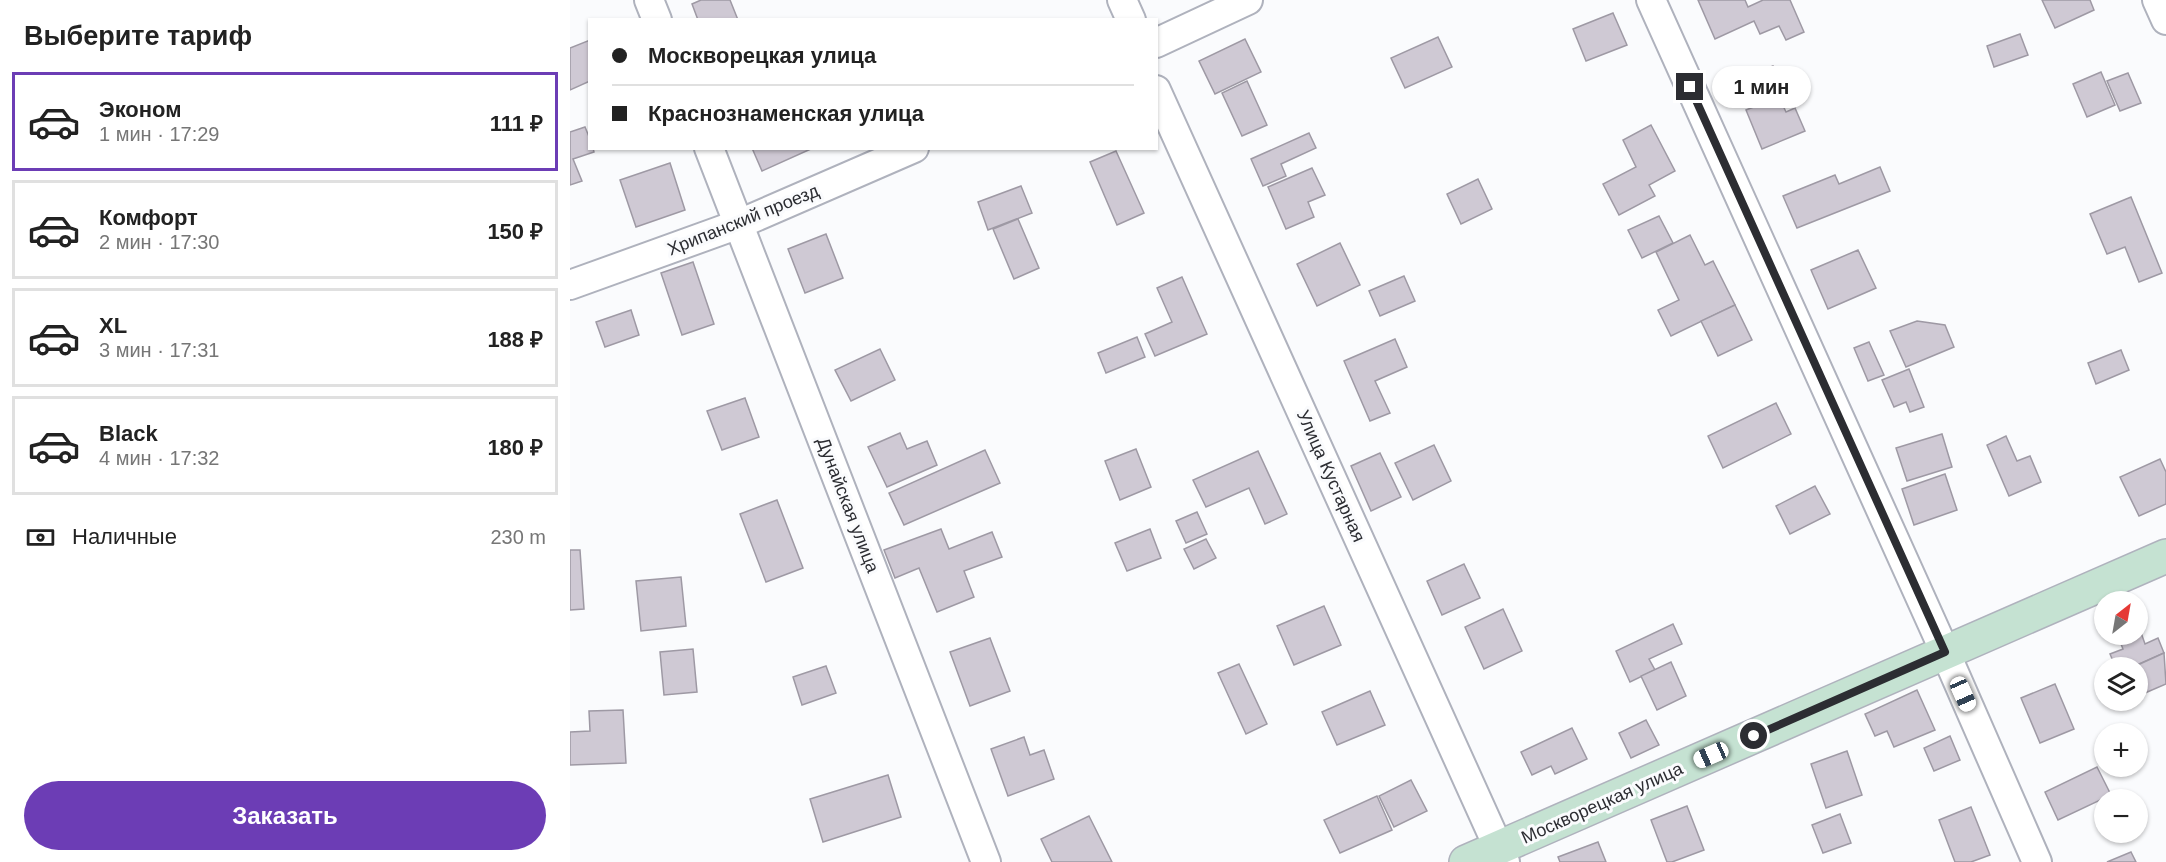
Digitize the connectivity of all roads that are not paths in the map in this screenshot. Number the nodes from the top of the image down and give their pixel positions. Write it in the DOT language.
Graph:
graph roads {
  1 [pos="649,0"];
  2 [pos="1122,0"];
  3 [pos="1248,0"];
  4 [pos="1651,0"];
  5 [pos="2157,0"];
  6 [pos="656,18"];
  7 [pos="1130,18"];
  8 [pos="2166,20"];
  9 [pos="1158,42"];
  10 [pos="1158,94"];
  11 [pos="710,150"];
  12 [pos="909,150"];
  13 [pos="739,224"];
  14 [pos="570,285"];
  15 [pos="2166,556"];
  16 [pos="1945,652"];
  17 [pos="1502,855"];
  18 [pos="986,862"];
  19 [pos="1466,862"];
  20 [pos="2037,862"];
  1 -- 6 [label="street"];
  2 -- 7 [label="street"];
  3 -- 9 [label="street"];
  4 -- 16 [label="street"];
  5 -- 8 [label="street"];
  10 -- 17 [label="street, Улица Кустарная"];
  11 -- 13 [label="street, Дунайская улица"];
  12 -- 13 [label="street, Хрипанский проезд"];
  13 -- 14 [label="street, Хрипанский проезд"];
  13 -- 18 [label="street, Дунайская улица"];
  15 -- 16 [label="street, Москворецкая улица"];
  16 -- 17 [label="street, Москворецкая улица"];
  16 -- 20 [label="street"];
  17 -- 19 [label="street, Москворецкая улица"];
}
